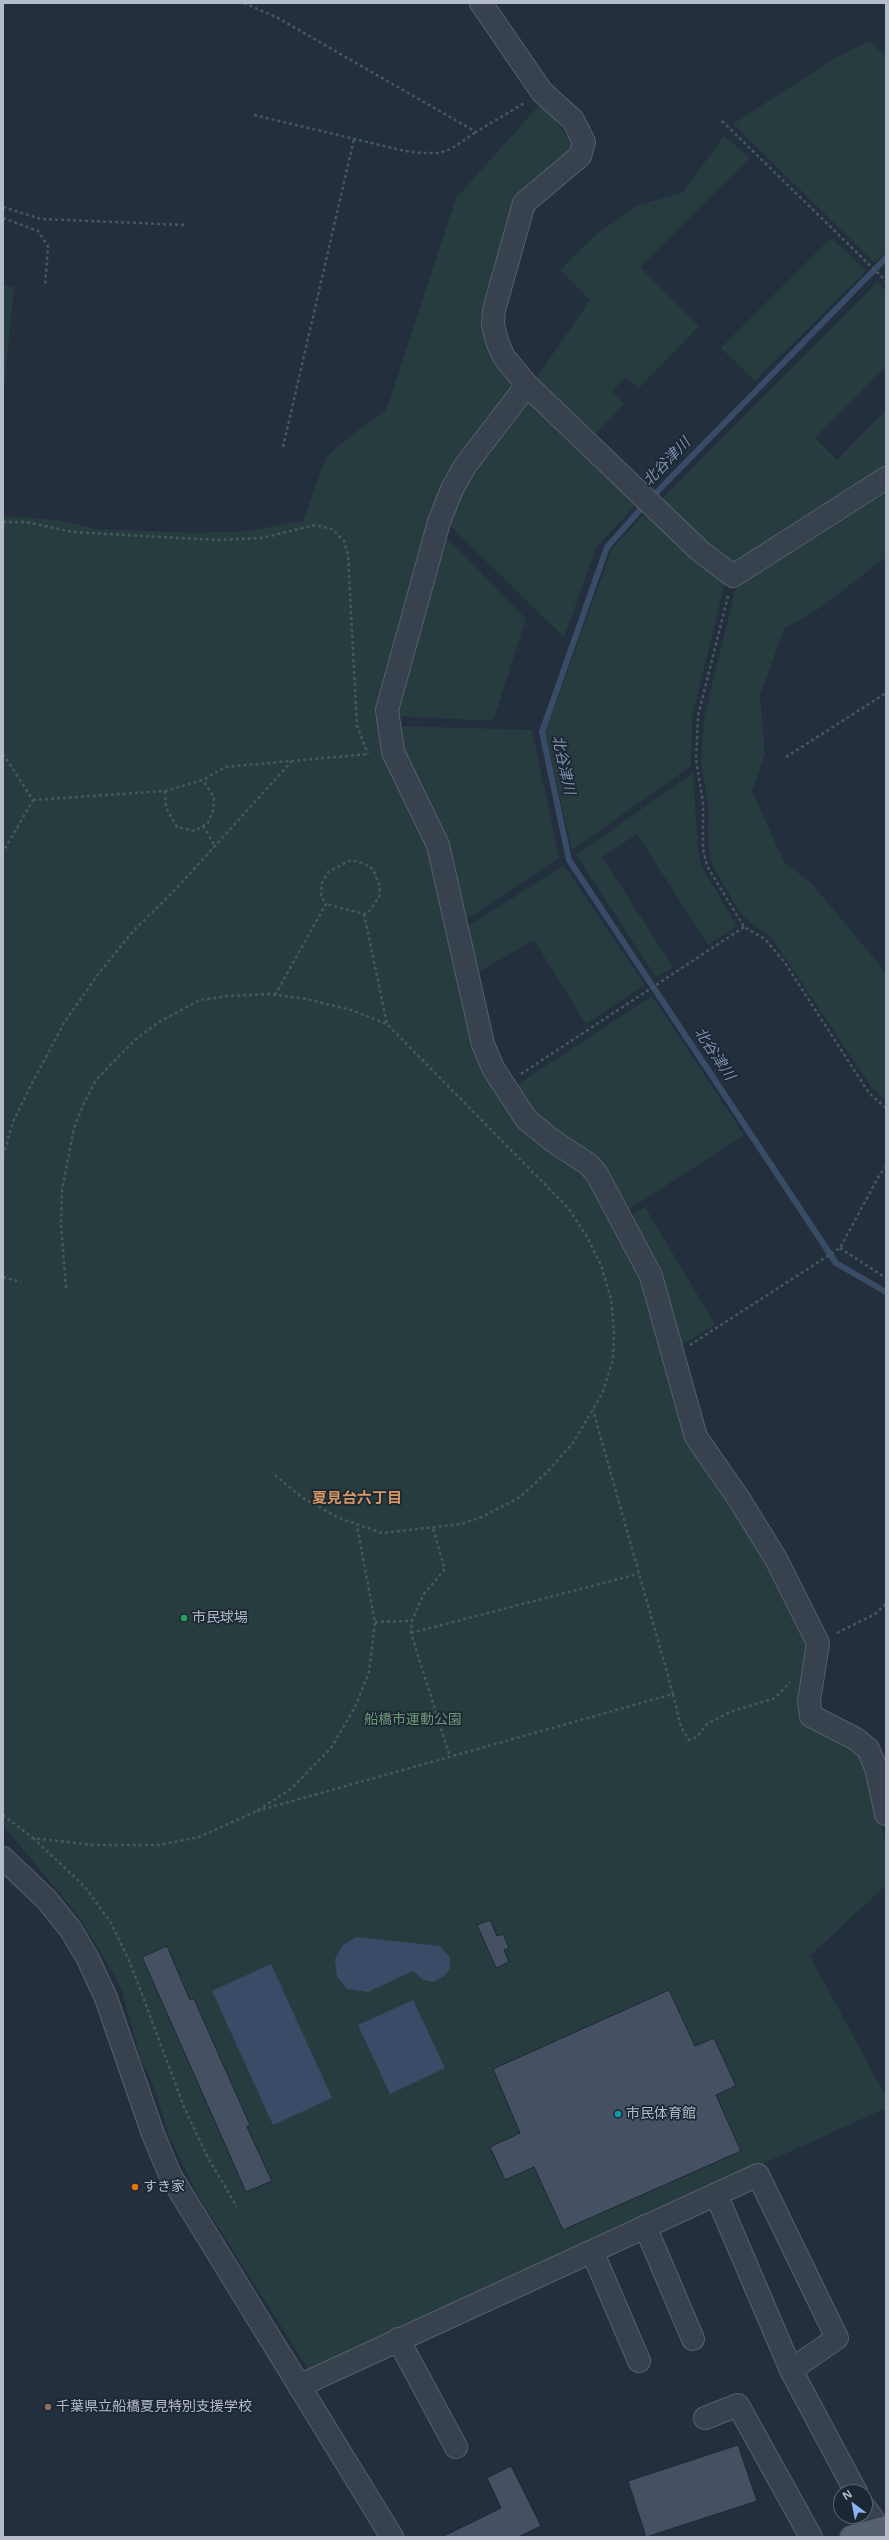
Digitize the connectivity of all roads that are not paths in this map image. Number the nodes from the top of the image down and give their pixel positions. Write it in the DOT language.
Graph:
graph roads {
  1 [pos="481,3"];
  2 [pos="527,385"];
  3 [pos="886,478"];
  4 [pos="886,1814"];
  5 [pos="3,1858"];
  6 [pos="716,2194"];
  7 [pos="645,2226"];
  8 [pos="592,2251"];
  9 [pos="398,2339"];
  10 [pos="693,2339"];
  11 [pos="639,2361"];
  12 [pos="791,2370"];
  13 [pos="299,2386"];
  14 [pos="705,2418"];
  15 [pos="456,2447"];
  16 [pos="852,2484"];
  17 [pos="873,2517"];
  18 [pos="883,2528"];
  19 [pos="392,2537"];
  20 [pos="811,2537"];
  21 [pos="851,2537"];
  1 -- 2 [label="street"];
  2 -- 3 [label="street"];
  2 -- 4 [label="street"];
  5 -- 13 [label="street"];
  6 -- 7 [label="street"];
  6 -- 12 [label="street"];
  6 -- 12 [label="street"];
  7 -- 8 [label="street"];
  7 -- 10 [label="street"];
  8 -- 9 [label="street"];
  8 -- 11 [label="street"];
  9 -- 13 [label="street"];
  9 -- 15 [label="street"];
  12 -- 16 [label="street"];
  13 -- 19 [label="street"];
  14 -- 20 [label="street"];
  17 -- 18 [label="street"];
  18 -- 21 [label="main road"];
}
